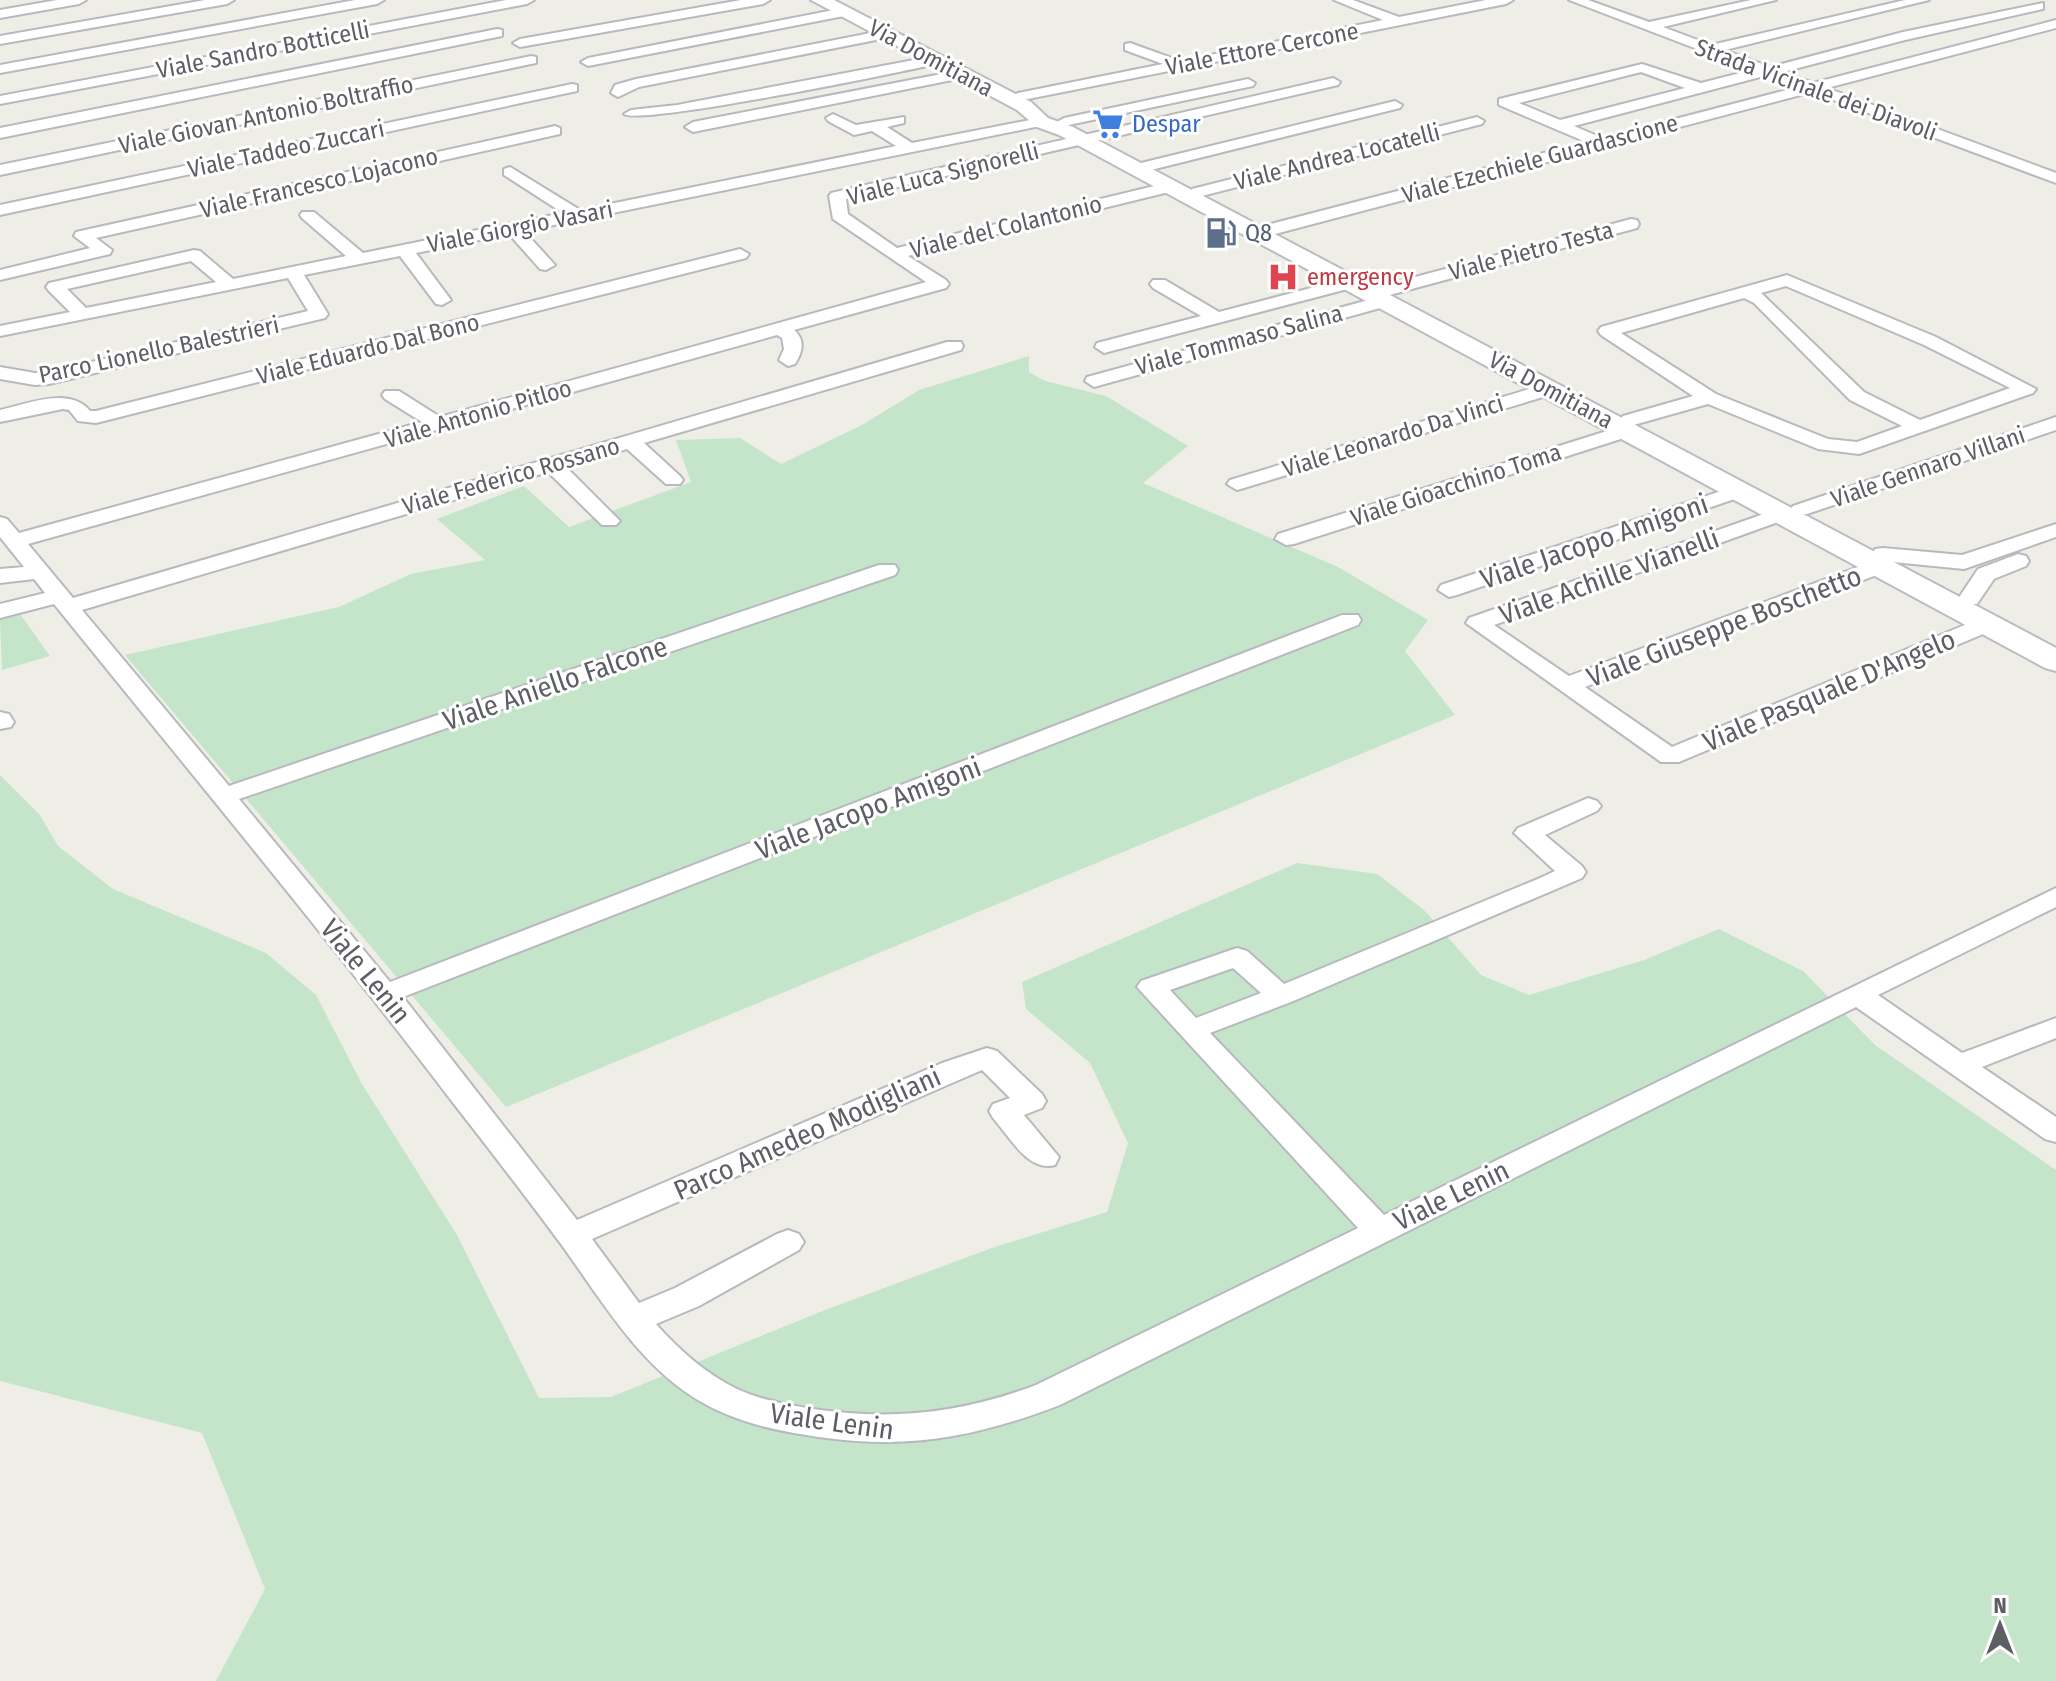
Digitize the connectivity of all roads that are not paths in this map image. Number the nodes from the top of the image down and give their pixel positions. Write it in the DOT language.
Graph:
graph roads {
  1 [pos="79,0"];
  2 [pos="227,0"];
  3 [pos="377,0"];
  4 [pos="527,0"];
  5 [pos="763,0"];
  6 [pos="820,0"];
  7 [pos="1341,0"];
  8 [pos="1462,0"];
  9 [pos="1506,0"];
  10 [pos="1576,0"];
  11 [pos="1769,0"];
  12 [pos="1922,0"];
  13 [pos="1620,3"];
  14 [pos="1906,4"];
  15 [pos="840,6"];
  16 [pos="1478,6"];
  17 [pos="2038,6"];
  18 [pos="1596,8"];
  19 [pos="0,14"];
  20 [pos="1398,22"];
  21 [pos="1964,23"];
  22 [pos="2056,24"];
  23 [pos="1646,27"];
  24 [pos="497,33"];
  25 [pos="886,34"];
  26 [pos="1903,36"];
  27 [pos="2007,36"];
  28 [pos="0,40"];
  29 [pos="520,43"];
  30 [pos="1130,47"];
  31 [pos="1709,50"];
  32 [pos="1950,51"];
  33 [pos="531,60"];
  34 [pos="935,60"];
  35 [pos="588,62"];
  36 [pos="1179,65"];
  37 [pos="1227,67"];
  38 [pos="0,69"];
  39 [pos="1766,72"];
  40 [pos="962,74"];
  41 [pos="1333,82"];
  42 [pos="1248,83"];
  43 [pos="572,88"];
  44 [pos="1701,88"];
  45 [pos="1810,88"];
  46 [pos="618,93"];
  47 [pos="1018,97"];
  48 [pos="0,100"];
  49 [pos="1395,105"];
  50 [pos="631,114"];
  51 [pos="833,118"];
  52 [pos="1048,119"];
  53 [pos="899,120"];
  54 [pos="1477,121"];
  55 [pos="1560,125"];
  56 [pos="875,126"];
  57 [pos="693,127"];
  58 [pos="555,131"];
  59 [pos="0,133"];
  60 [pos="1089,139"];
  61 [pos="1601,143"];
  62 [pos="909,148"];
  63 [pos="1147,166"];
  64 [pos="0,170"];
  65 [pos="510,172"];
  66 [pos="2056,178"];
  67 [pos="1171,187"];
  68 [pos="1198,192"];
  69 [pos="0,210"];
  70 [pos="308,215"];
  71 [pos="577,215"];
  72 [pos="1631,224"];
  73 [pos="513,228"];
  74 [pos="1269,230"];
  75 [pos="405,250"];
  76 [pos="740,254"];
  77 [pos="894,254"];
  78 [pos="360,259"];
  79 [pos="546,265"];
  80 [pos="293,272"];
  81 [pos="0,275"];
  82 [pos="1349,283"];
  83 [pos="940,284"];
  84 [pos="1159,284"];
  85 [pos="229,285"];
  86 [pos="1746,292"];
  87 [pos="1384,296"];
  88 [pos="442,300"];
  89 [pos="82,314"];
  90 [pos="1217,318"];
  91 [pos="779,328"];
  92 [pos="0,331"];
  93 [pos="954,346"];
  94 [pos="1104,347"];
  95 [pos="1957,356"];
  96 [pos="788,360"];
  97 [pos="0,373"];
  98 [pos="1094,381"];
  99 [pos="1549,389"];
  100 [pos="1969,394"];
  101 [pos="392,395"];
  102 [pos="1709,398"];
  103 [pos="0,416"];
  104 [pos="2056,423"];
  105 [pos="440,425"];
  106 [pos="1628,426"];
  107 [pos="1917,426"];
  108 [pos="630,441"];
  109 [pos="552,464"];
  110 [pos="673,480"];
  111 [pos="1237,484"];
  112 [pos="1739,491"];
  113 [pos="1791,512"];
  114 [pos="609,521"];
  115 [pos="2056,530"];
  116 [pos="7,532"];
  117 [pos="1286,539"];
  118 [pos="2056,546"];
  119 [pos="1881,560"];
  120 [pos="887,570"];
  121 [pos="40,572"];
  122 [pos="0,576"];
  123 [pos="1449,590"];
  124 [pos="1969,599"];
  125 [pos="63,601"];
  126 [pos="0,611"];
  127 [pos="1350,620"];
  128 [pos="1987,624"];
  129 [pos="2056,645"];
  130 [pos="2056,661"];
  131 [pos="1568,685"];
  132 [pos="1670,757"];
  133 [pos="223,796"];
  134 [pos="1588,806"];
  135 [pos="2056,896"];
  136 [pos="385,994"];
  137 [pos="1857,994"];
  138 [pos="1281,996"];
  139 [pos="2056,1027"];
  140 [pos="1190,1029"];
  141 [pos="1959,1065"];
  142 [pos="2056,1132"];
  143 [pos="1044,1157"];
  144 [pos="1380,1231"];
  145 [pos="572,1235"];
  146 [pos="788,1242"];
  147 [pos="632,1320"];
  1 -- 19 [label="street"];
  2 -- 28 [label="street"];
  3 -- 38 [label="street"];
  4 -- 48 [label="street, Viale Sandro Botticelli"];
  5 -- 29 [label="street"];
  6 -- 15 [label="main road, Via Domitiana"];
  7 -- 20 [label="street"];
  8 -- 16 [label="street"];
  9 -- 16 [label="street, Viale Ettore Cercone"];
  10 -- 18 [label="street, Strada Vicinale dei Diavoli"];
  11 -- 23 [label="street"];
  12 -- 14 [label="street"];
  13 -- 18 [label="street"];
  14 -- 21 [label="street"];
  14 -- 31 [label="street"];
  15 -- 25 [label="main road, Via Domitiana"];
  15 -- 35 [label="street"];
  15 -- 47 [label="main road, Via Domitiana"];
  16 -- 20 [label="street, Viale Ettore Cercone"];
  17 -- 21 [label="street"];
  18 -- 23 [label="street, Strada Vicinale dei Diavoli"];
  20 -- 36 [label="street, Viale Ettore Cercone"];
  21 -- 26 [label="street"];
  21 -- 27 [label="street"];
  22 -- 27 [label="street, Viale Ezechiele Guardascione"];
  23 -- 31 [label="street, Strada Vicinale dei Diavoli"];
  24 -- 59 [label="street"];
  25 -- 34 [label="main road, Via Domitiana"];
  25 -- 46 [label="street"];
  26 -- 32 [label="street"];
  26 -- 39 [label="street"];
  27 -- 32 [label="street, Viale Ezechiele Guardascione"];
  30 -- 36 [label="street"];
  31 -- 39 [label="street, Strada Vicinale dei Diavoli"];
  32 -- 45 [label="street, Viale Ezechiele Guardascione"];
  33 -- 64 [label="street, Viale Giovan Antonio Boltraffio"];
  34 -- 40 [label="main road, Via Domitiana"];
  34 -- 50 [label="street"];
  36 -- 47 [label="street, Viale Ettore Cercone"];
  37 -- 52 [label="street"];
  39 -- 44 [label="street"];
  39 -- 45 [label="street, Strada Vicinale dei Diavoli"];
  40 -- 52 [label="main road, Via Domitiana"];
  40 -- 57 [label="street"];
  41 -- 60 [label="street"];
  42 -- 52 [label="street"];
  43 -- 69 [label="street, Viale Taddeo Zuccari"];
  44 -- 55 [label="street"];
  44 -- 55 [label="street"];
  45 -- 61 [label="street, Viale Ezechiele Guardascione"];
  45 -- 66 [label="street, Strada Vicinale dei Diavoli"];
  47 -- 52 [label="main road, Via Domitiana"];
  49 -- 63 [label="street"];
  51 -- 56 [label="street"];
  52 -- 60 [label="main road, Via Domitiana"];
  52 -- 62 [label="street, Viale Giorgio Vasari"];
  53 -- 56 [label="street"];
  54 -- 68 [label="street, Viale Andrea Locatelli"];
  55 -- 61 [label="street"];
  56 -- 62 [label="street"];
  58 -- 81 [label="street, Viale Francesco Lojacono"];
  60 -- 63 [label="main road, Via Domitiana"];
  60 -- 67 [label="main road, Via Domitiana"];
  60 -- 77 [label="street, Viale Luca Signorelli"];
  61 -- 74 [label="street, Viale Ezechiele Guardascione"];
  62 -- 71 [label="street, Viale Giorgio Vasari"];
  63 -- 68 [label="main road, Via Domitiana"];
  65 -- 71 [label="street"];
  67 -- 77 [label="street, Viale del Colantonio"];
  67 -- 82 [label="main road, Via Domitiana"];
  68 -- 74 [label="main road, Via Domitiana"];
  70 -- 78 [label="street"];
  71 -- 73 [label="street, Viale Giorgio Vasari"];
  72 -- 87 [label="street, Viale Pietro Testa"];
  73 -- 75 [label="street, Viale Giorgio Vasari"];
  73 -- 79 [label="street"];
  74 -- 87 [label="main road, Via Domitiana"];
  75 -- 78 [label="street, Viale Giorgio Vasari"];
  75 -- 88 [label="street"];
  76 -- 103 [label="street, Viale Eduardo Dal Bono"];
  77 -- 83 [label="street, Viale del Colantonio"];
  78 -- 80 [label="street, Viale Giorgio Vasari"];
  80 -- 85 [label="street, Viale Giorgio Vasari"];
  80 -- 97 [label="street, Parco Lionello Balestrieri"];
  82 -- 87 [label="main road, Via Domitiana"];
  82 -- 90 [label="street"];
  83 -- 91 [label="street, Viale Antonio Pitloo"];
  84 -- 90 [label="street"];
  85 -- 89 [label="street, Viale Giorgio Vasari"];
  85 -- 89 [label="street"];
  86 -- 95 [label="street"];
  86 -- 102 [label="street"];
  86 -- 107 [label="street"];
  87 -- 98 [label="street, Viale Tommaso Salina"];
  87 -- 99 [label="main road, Via Domitiana"];
  87 -- 106 [label="main road, Via Domitiana"];
  89 -- 92 [label="street, Viale Giorgio Vasari"];
  90 -- 94 [label="street"];
  91 -- 96 [label="street"];
  91 -- 105 [label="street, Viale Antonio Pitloo"];
  93 -- 108 [label="street, Viale Federico Rossano"];
  95 -- 100 [label="street"];
  95 -- 100 [label="street"];
  99 -- 106 [label="main road, Via Domitiana"];
  99 -- 111 [label="street, Viale Leonardo Da Vinci"];
  100 -- 107 [label="street"];
  101 -- 105 [label="street"];
  102 -- 106 [label="street, Viale Gioacchino Toma"];
  102 -- 107 [label="street"];
  104 -- 113 [label="street, Viale Gennaro Villani"];
  105 -- 116 [label="street, Viale Antonio Pitloo"];
  106 -- 112 [label="main road, Via Domitiana"];
  106 -- 113 [label="main road, Via Domitiana"];
  106 -- 117 [label="street, Viale Gioacchino Toma"];
  108 -- 109 [label="street, Viale Federico Rossano"];
  108 -- 110 [label="street"];
  109 -- 114 [label="street"];
  109 -- 125 [label="street, Viale Federico Rossano"];
  112 -- 113 [label="main road, Via Domitiana"];
  112 -- 123 [label="street, Viale Jacopo Amigoni"];
  113 -- 119 [label="main road, Via Domitiana"];
  113 -- 131 [label="street, Viale Achille Vianelli"];
  115 -- 119 [label="street"];
  116 -- 121 [label="street, Viale Lenin"];
  118 -- 124 [label="street"];
  119 -- 124 [label="main road, Via Domitiana"];
  119 -- 128 [label="main road, Via Domitiana"];
  119 -- 131 [label="street, Viale Giuseppe Boschetto"];
  120 -- 133 [label="street, Viale Aniello Falcone"];
  121 -- 122 [label="street"];
  121 -- 125 [label="street, Viale Lenin"];
  124 -- 129 [label="main road, Via Domitiana"];
  125 -- 126 [label="street, Viale Federico Rossano"];
  125 -- 133 [label="street, Viale Lenin"];
  127 -- 136 [label="street, Viale Jacopo Amigoni"];
  128 -- 130 [label="main road, Via Domitiana"];
  128 -- 132 [label="street, Viale Pasquale D'Angelo"];
  131 -- 132 [label="street, Viale Achille Vianelli"];
  133 -- 136 [label="street, Viale Lenin"];
  134 -- 138 [label="street"];
  135 -- 137 [label="street, Viale Lenin"];
  136 -- 145 [label="street, Viale Lenin"];
  137 -- 141 [label="street"];
  137 -- 144 [label="street, Viale Lenin"];
  138 -- 140 [label="street"];
  138 -- 140 [label="street"];
  139 -- 141 [label="street"];
  140 -- 144 [label="street"];
  141 -- 142 [label="street"];
  143 -- 145 [label="street, Parco Amedeo Modigliani"];
  144 -- 147 [label="street, Viale Lenin"];
  145 -- 147 [label="street, Viale Lenin"];
  146 -- 147 [label="street"];
}
